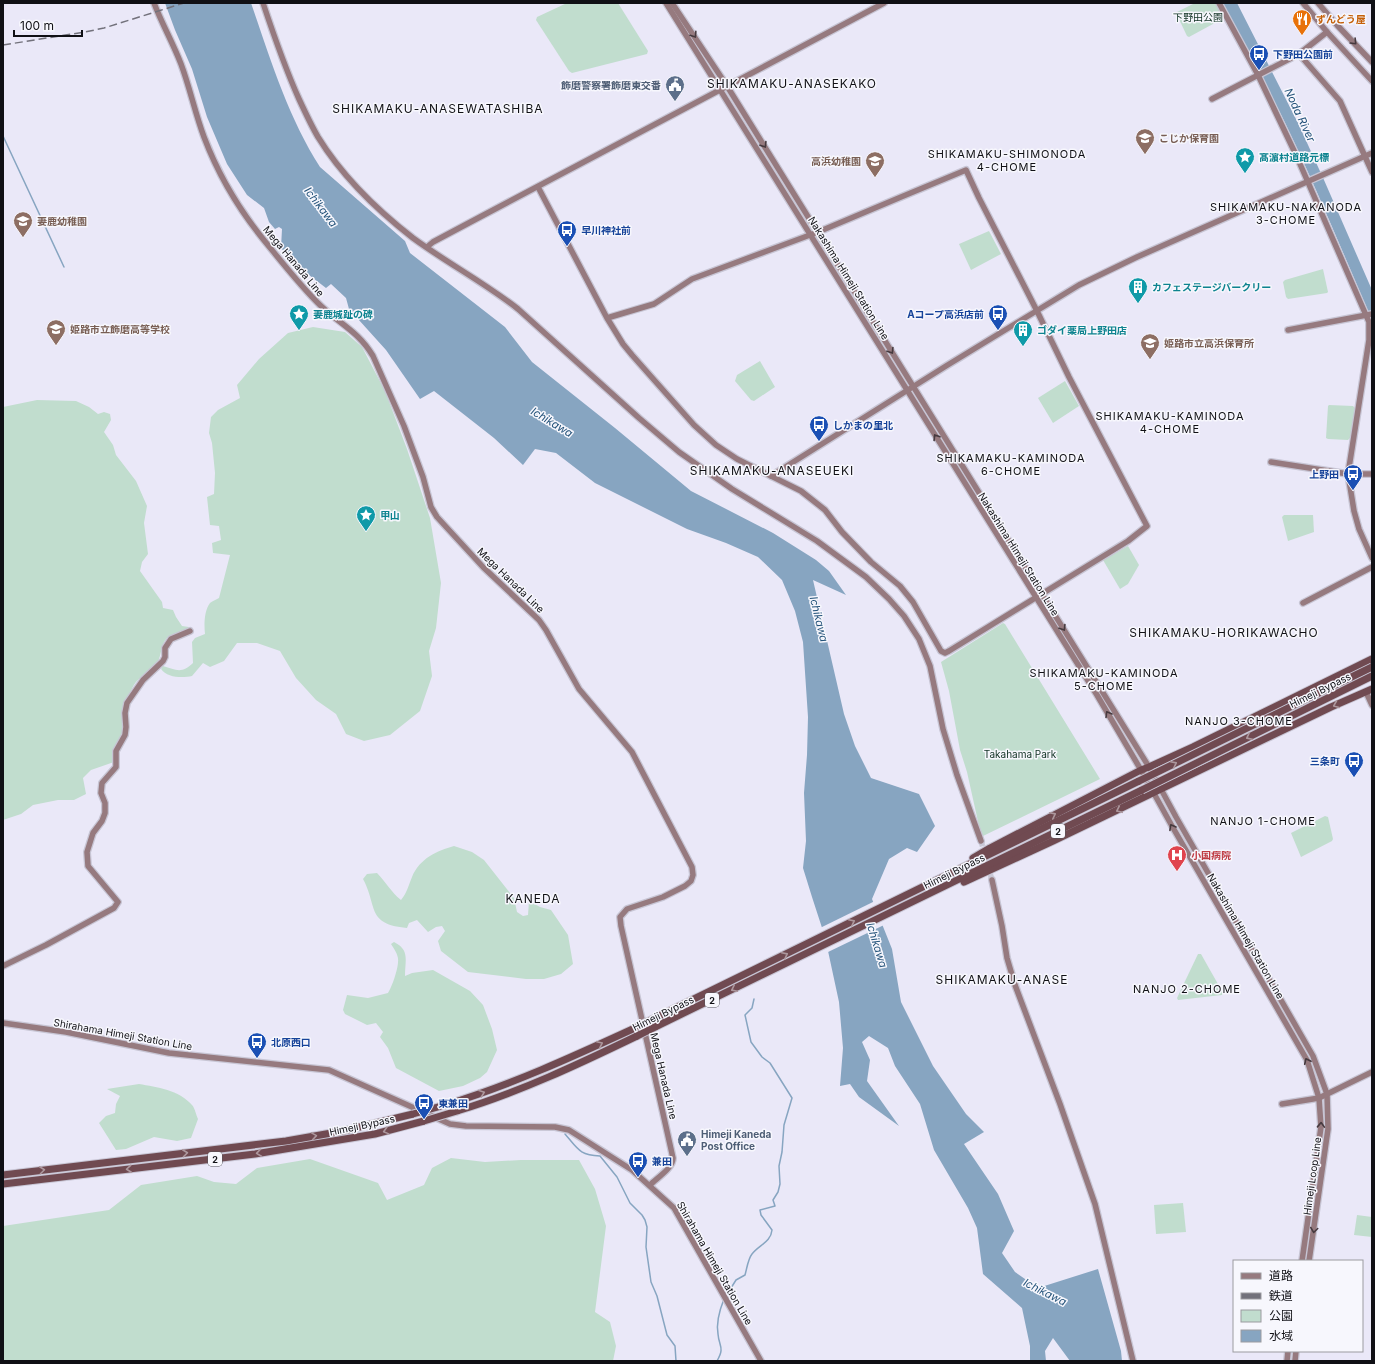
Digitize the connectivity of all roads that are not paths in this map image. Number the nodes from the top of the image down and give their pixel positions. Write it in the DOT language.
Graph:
graph roads {
  1 [pos="154,3"];
  2 [pos="263,3"];
  3 [pos="666,3"];
  4 [pos="672,3"];
  5 [pos="884,3"];
  6 [pos="1220,3"];
  7 [pos="1303,3"];
  8 [pos="1318,3"];
  9 [pos="1327,32"];
  10 [pos="1299,54"];
  11 [pos="1372,62"];
  12 [pos="1258,76"];
  13 [pos="1372,81"];
  14 [pos="727,86"];
  15 [pos="720,90"];
  16 [pos="1212,98"];
  17 [pos="1372,153"];
  18 [pos="1365,156"];
  19 [pos="1372,172"];
  20 [pos="1308,180"];
  21 [pos="538,187"];
  22 [pos="818,232"];
  23 [pos="811,234"];
  24 [pos="427,248"];
  25 [pos="1038,311"];
  26 [pos="1370,315"];
  27 [pos="608,318"];
  28 [pos="1288,330"];
  29 [pos="914,386"];
  30 [pos="907,390"];
  31 [pos="1271,462"];
  32 [pos="1348,474"];
  33 [pos="1372,474"];
  34 [pos="771,476"];
  35 [pos="1372,558"];
  36 [pos="1372,566"];
  37 [pos="1041,593"];
  38 [pos="1035,598"];
  39 [pos="1302,603"];
  40 [pos="190,631"];
  41 [pos="1372,659"];
  42 [pos="1372,667"];
  43 [pos="1372,676"];
  44 [pos="1369,691"];
  45 [pos="1372,705"];
  46 [pos="1149,767"];
  47 [pos="1141,770"];
  48 [pos="1162,788"];
  49 [pos="1154,793"];
  50 [pos="1034,825"];
  51 [pos="1006,834"];
  52 [pos="980,841"];
  53 [pos="970,862"];
  54 [pos="974,875"];
  55 [pos="992,880"];
  56 [pos="3,966"];
  57 [pos="3,1023"];
  58 [pos="1372,1072"];
  59 [pos="1327,1094"];
  60 [pos="1319,1098"];
  61 [pos="1282,1104"];
  62 [pos="3,1174"];
  63 [pos="3,1184"];
  64 [pos="650,1185"];
  65 [pos="1302,1260"];
  66 [pos="1309,1260"];
  67 [pos="1129,1346"];
  68 [pos="761,1361"];
  69 [pos="1133,1361"];
  70 [pos="1136,1361"];
  1 -- 64 [label="street, Mega Hanada Line"];
  2 -- 24 [label="street"];
  3 -- 15 [label="street, Nakashima Himeji Station Line"];
  4 -- 14 [label="street, Nakashima Himeji Station Line, one-way"];
  5 -- 14 [label="street"];
  6 -- 12 [label="street"];
  7 -- 9 [label="street"];
  8 -- 11 [label="street, one-way"];
  9 -- 10 [label="street"];
  9 -- 13 [label="street"];
  10 -- 12 [label="street"];
  10 -- 18 [label="street"];
  12 -- 16 [label="street"];
  12 -- 20 [label="street"];
  14 -- 15 [label="street"];
  14 -- 22 [label="street, Nakashima Himeji Station Line, one-way"];
  15 -- 21 [label="street"];
  15 -- 23 [label="street, Nakashima Himeji Station Line"];
  17 -- 18 [label="street"];
  18 -- 19 [label="street"];
  18 -- 20 [label="street"];
  20 -- 25 [label="street"];
  20 -- 26 [label="street"];
  21 -- 24 [label="street"];
  21 -- 27 [label="street"];
  22 -- 23 [label="street"];
  22 -- 25 [label="street"];
  22 -- 29 [label="street, Nakashima Himeji Station Line, one-way"];
  23 -- 27 [label="street"];
  23 -- 30 [label="street, Nakashima Himeji Station Line"];
  24 -- 52 [label="street"];
  25 -- 29 [label="street"];
  25 -- 37 [label="street"];
  26 -- 28 [label="street"];
  26 -- 32 [label="street"];
  27 -- 34 [label="street"];
  29 -- 30 [label="street"];
  29 -- 37 [label="street, Nakashima Himeji Station Line"];
  30 -- 34 [label="street"];
  38 -- 30 [label="street, Nakashima Himeji Station Line, one-way"];
  31 -- 32 [label="street"];
  32 -- 33 [label="street"];
  32 -- 35 [label="street"];
  34 -- 38 [label="street"];
  36 -- 39 [label="street"];
  37 -- 38 [label="street"];
  37 -- 46 [label="street, Nakashima Himeji Station Line, one-way"];
  47 -- 38 [label="street, Nakashima Himeji Station Line, one-way"];
  40 -- 56 [label="street"];
  41 -- 46 [label="highway"];
  53 -- 42 [label="highway, Himeji Bypass / 2, one-way, bridge"];
  43 -- 54 [label="highway, Himeji Bypass / 2, one-way, bridge"];
  44 -- 45 [label="street"];
  44 -- 48 [label="highway, one-way"];
  46 -- 47 [label="highway"];
  46 -- 48 [label="street, Nakashima Himeji Station Line"];
  47 -- 49 [label="street, Nakashima Himeji Station Line"];
  50 -- 47 [label="highway, one-way"];
  48 -- 49 [label="highway"];
  48 -- 59 [label="street, Nakashima Himeji Station Line"];
  49 -- 54 [label="highway, one-way"];
  60 -- 49 [label="street, Nakashima Himeji Station Line, one-way"];
  50 -- 51 [label="highway"];
  50 -- 53 [label="highway"];
  62 -- 53 [label="highway, Himeji Bypass / 2, one-way, bridge"];
  54 -- 63 [label="highway, Himeji Bypass / 2, one-way, bridge"];
  55 -- 67 [label="street"];
  57 -- 64 [label="street, Shirahama Himeji Station Line"];
  58 -- 59 [label="street"];
  59 -- 60 [label="street"];
  59 -- 66 [label="street, Himeji Loop Line, one-way"];
  60 -- 61 [label="street"];
  65 -- 60 [label="street, Himeji Loop Line, one-way"];
  64 -- 68 [label="street, Shirahama Himeji Station Line"];
  67 -- 69 [label="street"];
  67 -- 70 [label="street"];
}
